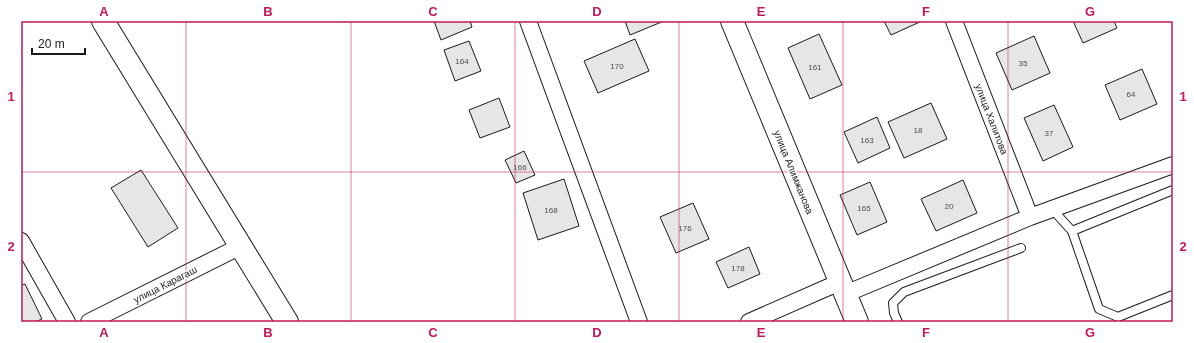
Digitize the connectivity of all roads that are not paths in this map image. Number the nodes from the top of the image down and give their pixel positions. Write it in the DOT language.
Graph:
graph roads {
  1 [pos="103,21"];
  2 [pos="528,21"];
  3 [pos="732,21"];
  4 [pos="954,21"];
  5 [pos="1173,165"];
  6 [pos="1173,190"];
  7 [pos="1052,209"];
  8 [pos="1030,217"];
  9 [pos="1072,231"];
  10 [pos="21,241"];
  11 [pos="241,246"];
  12 [pos="1021,248"];
  13 [pos="843,288"];
  14 [pos="1173,295"];
  15 [pos="67,322"];
  16 [pos="89,322"];
  17 [pos="287,322"];
  18 [pos="639,322"];
  19 [pos="749,322"];
  20 [pos="857,322"];
  21 [pos="898,322"];
  1 -- 11 [label="street"];
  2 -- 18 [label="street"];
  3 -- 13 [label="street, улица Алимжанова"];
  4 -- 8 [label="street, улица Халитова"];
  5 -- 7 [label="street"];
  6 -- 9 [label="lane"];
  7 -- 8 [label="street"];
  7 -- 9 [label="lane"];
  8 -- 13 [label="street"];
  9 -- 14 [label="lane"];
  10 -- 15 [label="street"];
  11 -- 16 [label="street, улица Карагаш"];
  11 -- 17 [label="street"];
  12 -- 21 [label="lane"];
  13 -- 19 [label="street"];
  13 -- 20 [label="street, улица Алимжанова"];
}
